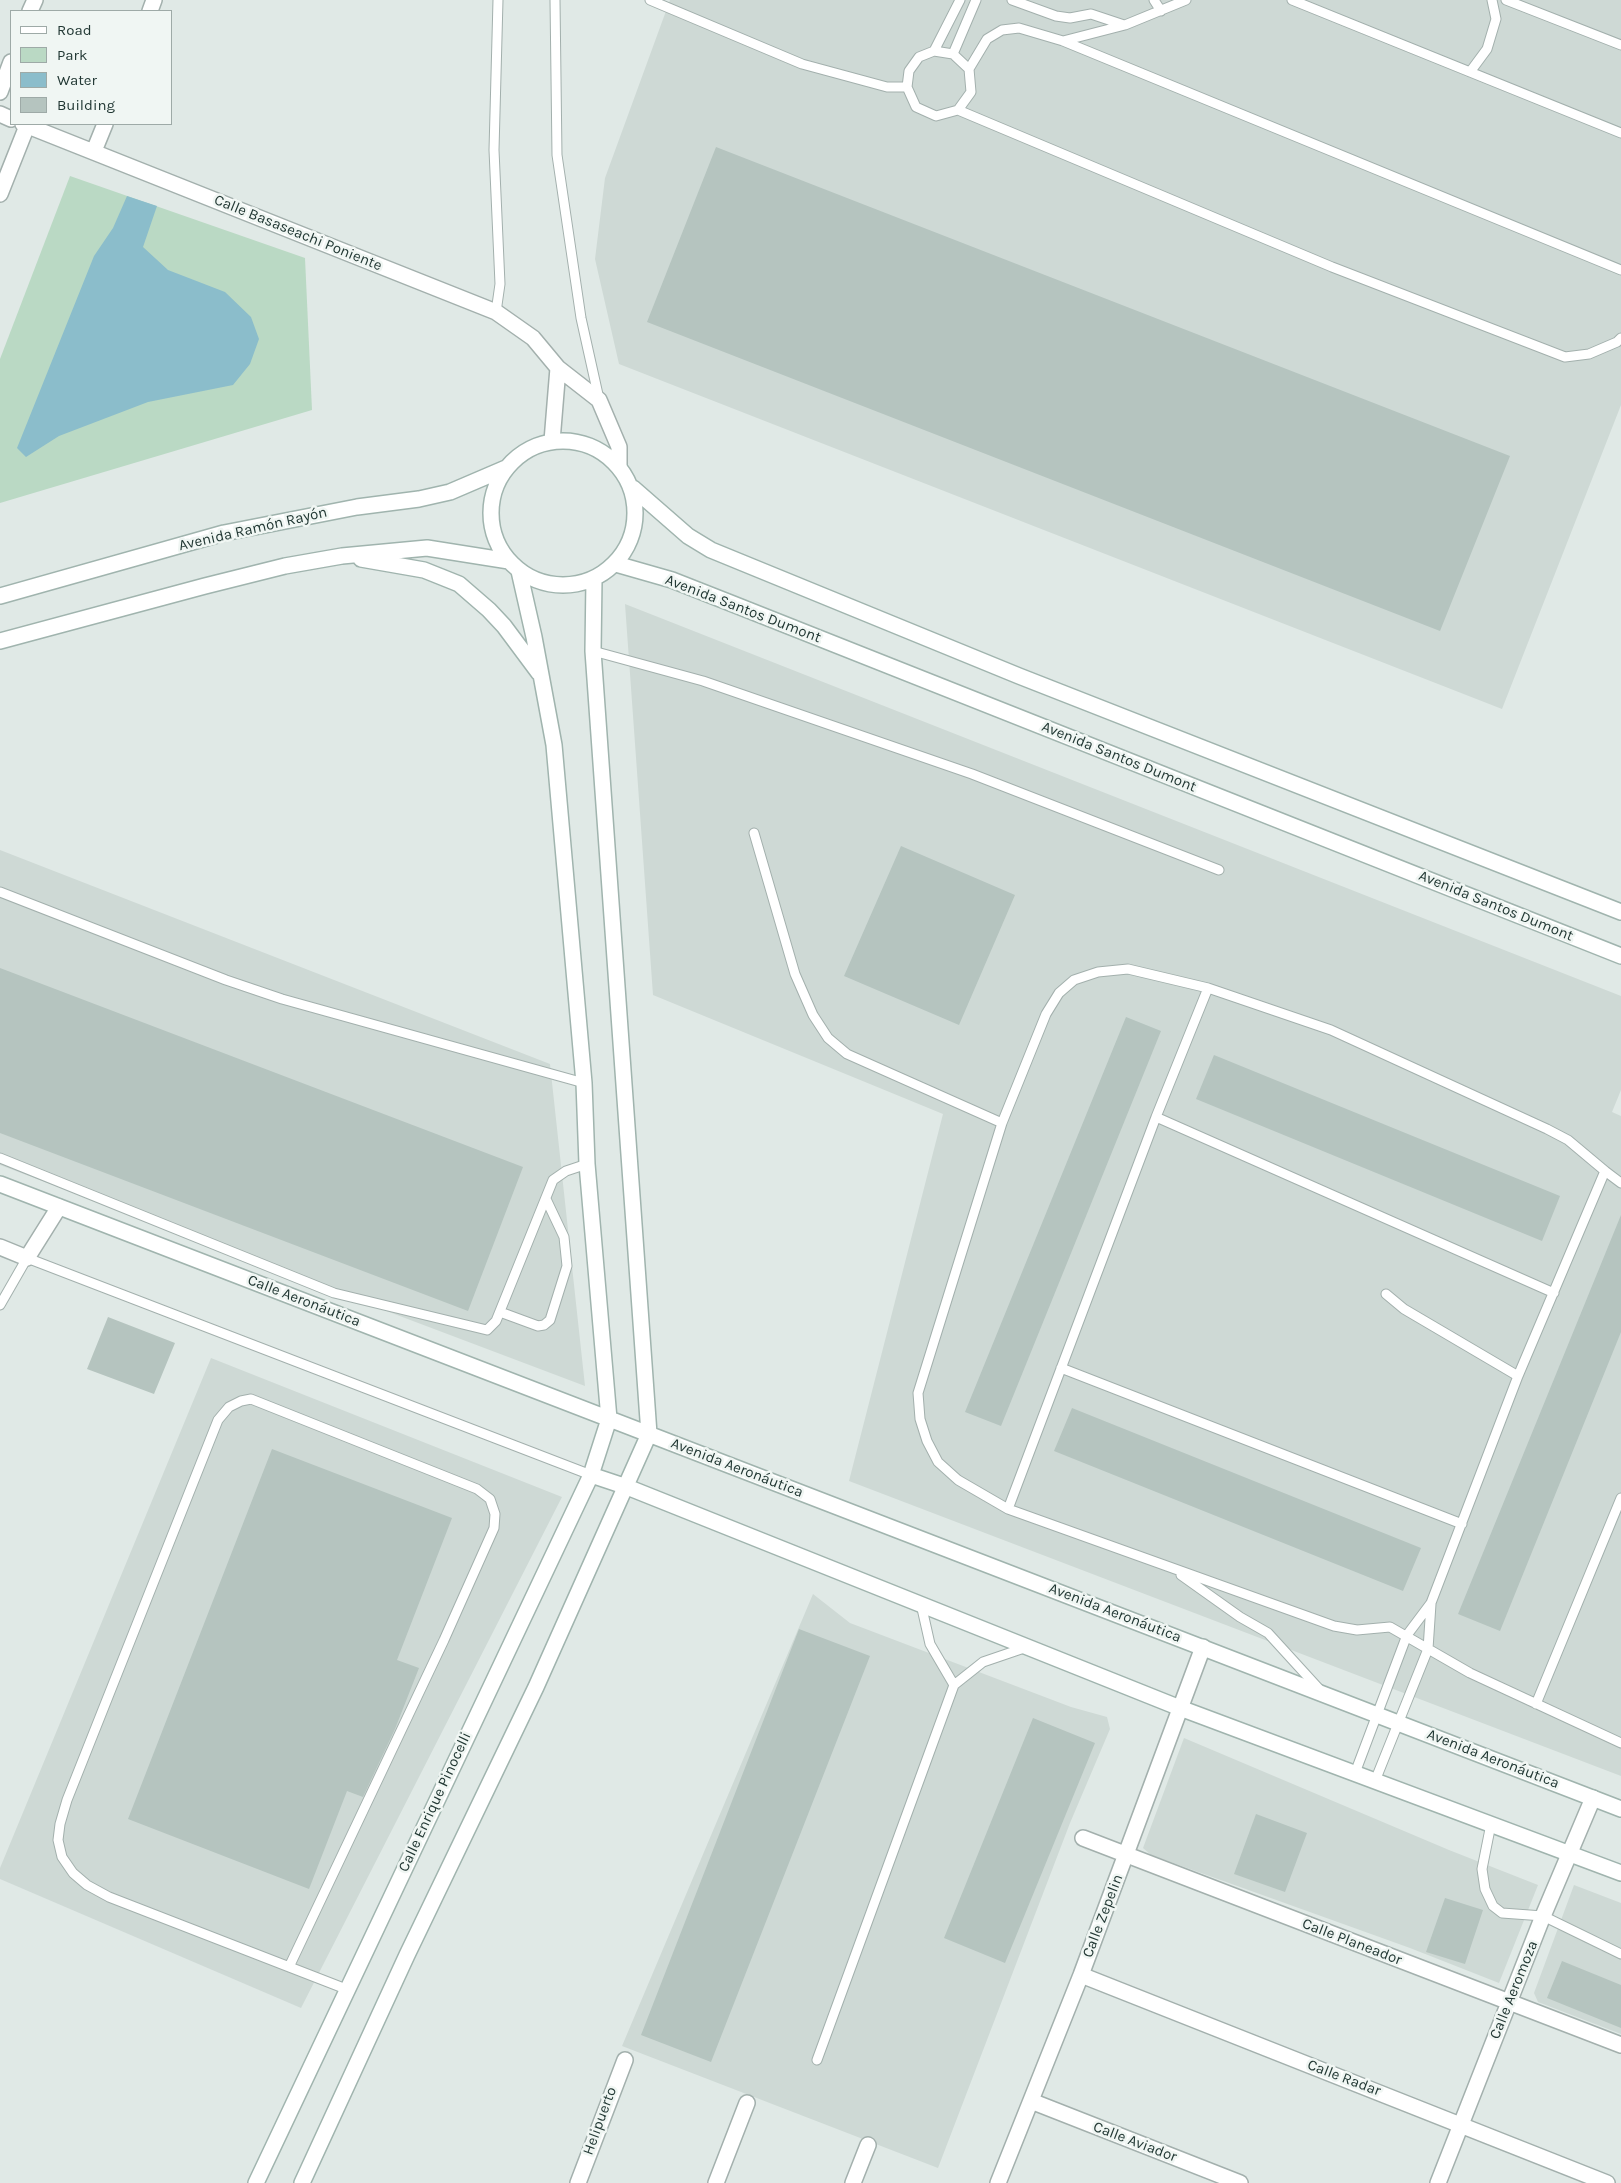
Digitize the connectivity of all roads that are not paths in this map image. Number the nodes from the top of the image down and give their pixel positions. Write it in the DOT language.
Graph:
graph roads {
  1 [pos="498,0"];
  2 [pos="554,0"];
  3 [pos="650,0"];
  4 [pos="960,0"];
  5 [pos="976,0"];
  6 [pos="1012,0"];
  7 [pos="1154,0"];
  8 [pos="1186,0"];
  9 [pos="1292,0"];
  10 [pos="1492,0"];
  11 [pos="1506,0"];
  12 [pos="1161,11"];
  13 [pos="1125,25"];
  14 [pos="1063,41"];
  15 [pos="1621,45"];
  16 [pos="934,51"];
  17 [pos="953,54"];
  18 [pos="10,65"];
  19 [pos="969,69"];
  20 [pos="1470,72"];
  21 [pos="907,87"];
  22 [pos="0,92"];
  23 [pos="958,110"];
  24 [pos="25,125"];
  25 [pos="105,125"];
  26 [pos="1621,133"];
  27 [pos="94,151"];
  28 [pos="0,194"];
  29 [pos="1621,270"];
  30 [pos="496,312"];
  31 [pos="1621,338"];
  32 [pos="558,368"];
  33 [pos="599,400"];
  34 [pos="552,441"];
  35 [pos="619,465"];
  36 [pos="506,468"];
  37 [pos="633,488"];
  38 [pos="342,556"];
  39 [pos="616,564"];
  40 [pos="514,566"];
  41 [pos="594,579"];
  42 [pos="0,596"];
  43 [pos="0,641"];
  44 [pos="594,651"];
  45 [pos="540,676"];
  46 [pos="754,834"];
  47 [pos="1219,870"];
  48 [pos="0,892"];
  49 [pos="1621,912"];
  50 [pos="1621,956"];
  51 [pos="1208,988"];
  52 [pos="584,1083"];
  53 [pos="1156,1117"];
  54 [pos="1002,1123"];
  55 [pos="0,1158"];
  56 [pos="586,1164"];
  57 [pos="1605,1171"];
  58 [pos="1621,1183"];
  59 [pos="0,1184"];
  60 [pos="546,1199"];
  61 [pos="59,1207"];
  62 [pos="0,1247"];
  63 [pos="27,1258"];
  64 [pos="1554,1292"];
  65 [pos="1386,1294"];
  66 [pos="0,1306"];
  67 [pos="500,1312"];
  68 [pos="1061,1368"];
  69 [pos="1518,1376"];
  70 [pos="609,1419"];
  71 [pos="649,1434"];
  72 [pos="591,1475"];
  73 [pos="627,1487"];
  74 [pos="1621,1498"];
  75 [pos="1008,1509"];
  76 [pos="1462,1524"];
  77 [pos="1171,1568"];
  78 [pos="1431,1603"];
  79 [pos="921,1604"];
  80 [pos="1407,1635"];
  81 [pos="1027,1647"];
  82 [pos="1203,1647"];
  83 [pos="1428,1649"];
  84 [pos="954,1685"];
  85 [pos="1324,1694"];
  86 [pos="1536,1704"];
  87 [pos="1180,1708"];
  88 [pos="1376,1715"];
  89 [pos="1400,1724"];
  90 [pos="1621,1743"];
  91 [pos="1354,1773"];
  92 [pos="1375,1781"];
  93 [pos="1593,1798"];
  94 [pos="1621,1809"];
  95 [pos="1491,1824"];
  96 [pos="1083,1838"];
  97 [pos="1569,1853"];
  98 [pos="1126,1855"];
  99 [pos="1621,1873"];
  100 [pos="1543,1916"];
  101 [pos="1621,1954"];
  102 [pos="288,1967"];
  103 [pos="1081,1975"];
  104 [pos="346,1989"];
  105 [pos="1509,2002"];
  106 [pos="1621,2045"];
  107 [pos="624,2060"];
  108 [pos="818,2060"];
  109 [pos="1031,2101"];
  110 [pos="747,2103"];
  111 [pos="1461,2124"];
  112 [pos="868,2145"];
  113 [pos="256,2183"];
  114 [pos="302,2183"];
  115 [pos="578,2183"];
  116 [pos="716,2183"];
  117 [pos="853,2183"];
  118 [pos="998,2183"];
  119 [pos="1240,2183"];
  120 [pos="1438,2183"];
  121 [pos="1607,2183"];
  1 -- 30 [label="lane"];
  2 -- 33 [label="lane"];
  3 -- 21 [label="lane"];
  4 -- 16 [label="lane"];
  5 -- 17 [label="lane"];
  6 -- 13 [label="lane"];
  7 -- 12 [label="lane"];
  8 -- 12 [label="lane"];
  9 -- 20 [label="lane"];
  10 -- 20 [label="lane"];
  11 -- 15 [label="lane"];
  12 -- 13 [label="lane"];
  13 -- 14 [label="lane"];
  14 -- 19 [label="lane"];
  14 -- 29 [label="lane"];
  16 -- 17 [label="lane"];
  16 -- 21 [label="lane"];
  17 -- 19 [label="lane"];
  18 -- 22 [label="main road"];
  19 -- 23 [label="lane"];
  20 -- 26 [label="lane"];
  21 -- 23 [label="lane"];
  23 -- 31 [label="lane"];
  24 -- 27 [label="main road, Calle Basaseachi Poniente"];
  24 -- 28 [label="main road"];
  25 -- 27 [label="main road"];
  27 -- 30 [label="main road, Calle Basaseachi Poniente"];
  30 -- 32 [label="main road, Calle Basaseachi Poniente"];
  32 -- 33 [label="main road, Calle Basaseachi Poniente"];
  32 -- 34 [label="main road"];
  33 -- 35 [label="main road"];
  34 -- 35 [label="main road"];
  34 -- 36 [label="main road"];
  35 -- 37 [label="main road"];
  36 -- 40 [label="main road"];
  36 -- 42 [label="main road, Avenida Ramón Rayón"];
  37 -- 39 [label="main road"];
  37 -- 49 [label="main road"];
  38 -- 40 [label="main road"];
  38 -- 43 [label="main road"];
  38 -- 45 [label="main road"];
  39 -- 41 [label="main road"];
  39 -- 50 [label="main road, Avenida Santos Dumont"];
  40 -- 41 [label="main road"];
  40 -- 45 [label="main road"];
  41 -- 44 [label="main road"];
  44 -- 47 [label="lane"];
  44 -- 71 [label="main road"];
  45 -- 52 [label="main road"];
  46 -- 54 [label="lane"];
  48 -- 52 [label="lane"];
  51 -- 53 [label="lane"];
  51 -- 54 [label="lane"];
  51 -- 57 [label="lane"];
  52 -- 56 [label="main road"];
  53 -- 64 [label="lane"];
  53 -- 68 [label="lane"];
  54 -- 75 [label="lane"];
  55 -- 67 [label="lane"];
  56 -- 60 [label="lane"];
  56 -- 70 [label="main road"];
  57 -- 58 [label="lane"];
  57 -- 64 [label="lane"];
  59 -- 61 [label="main road, Calle Aeronáutica"];
  60 -- 67 [label="lane"];
  60 -- 67 [label="lane"];
  61 -- 63 [label="main road"];
  61 -- 70 [label="main road, Calle Aeronáutica"];
  62 -- 63 [label="main road"];
  63 -- 66 [label="lane"];
  63 -- 72 [label="lane"];
  64 -- 69 [label="lane"];
  65 -- 69 [label="lane"];
  68 -- 75 [label="lane"];
  68 -- 76 [label="lane"];
  69 -- 76 [label="lane"];
  70 -- 71 [label="main road, Avenida Aeronáutica"];
  70 -- 72 [label="main road, Calle Enrique Pinocelli"];
  71 -- 73 [label="main road"];
  71 -- 82 [label="main road, Avenida Aeronáutica"];
  72 -- 73 [label="main road"];
  72 -- 104 [label="main road, Calle Enrique Pinocelli"];
  73 -- 79 [label="main road"];
  73 -- 114 [label="main road"];
  74 -- 86 [label="lane"];
  75 -- 77 [label="lane"];
  76 -- 78 [label="lane"];
  77 -- 80 [label="lane"];
  77 -- 85 [label="lane"];
  78 -- 80 [label="lane"];
  78 -- 83 [label="lane"];
  79 -- 81 [label="main road"];
  79 -- 84 [label="lane"];
  80 -- 83 [label="lane"];
  80 -- 88 [label="lane"];
  81 -- 84 [label="lane"];
  81 -- 87 [label="main road"];
  82 -- 85 [label="main road, Avenida Aeronáutica"];
  82 -- 87 [label="main road, Calle Zepelin"];
  83 -- 86 [label="lane"];
  83 -- 89 [label="lane"];
  84 -- 108 [label="lane"];
  85 -- 88 [label="main road, Avenida Aeronáutica"];
  86 -- 90 [label="lane"];
  87 -- 91 [label="main road"];
  87 -- 98 [label="main road, Calle Zepelin"];
  88 -- 89 [label="main road, Avenida Aeronáutica"];
  88 -- 91 [label="lane"];
  89 -- 92 [label="lane"];
  89 -- 93 [label="main road, Avenida Aeronáutica"];
  91 -- 92 [label="main road"];
  92 -- 95 [label="main road"];
  93 -- 94 [label="main road, Avenida Aeronáutica"];
  93 -- 97 [label="main road, Calle Aeromoza"];
  95 -- 97 [label="main road"];
  95 -- 100 [label="lane"];
  96 -- 98 [label="main road, Calle Planeador"];
  97 -- 99 [label="main road"];
  97 -- 100 [label="main road, Calle Aeromoza"];
  98 -- 103 [label="main road, Calle Zepelin"];
  98 -- 105 [label="main road, Calle Planeador"];
  100 -- 101 [label="lane"];
  100 -- 105 [label="main road, Calle Aeromoza"];
  102 -- 102 [label="lane"];
  102 -- 104 [label="lane"];
  103 -- 109 [label="main road, Calle Zepelin"];
  103 -- 111 [label="main road, Calle Radar"];
  104 -- 113 [label="main road, Calle Enrique Pinocelli"];
  105 -- 106 [label="main road, Calle Planeador"];
  105 -- 111 [label="main road, Calle Aeromoza"];
  107 -- 115 [label="main road, Helipuerto"];
  109 -- 118 [label="main road, Calle Zepelin"];
  109 -- 119 [label="main road, Calle Aviador"];
  110 -- 116 [label="main road"];
  111 -- 120 [label="main road, Calle Aeromoza"];
  111 -- 121 [label="main road, Calle Radar"];
  112 -- 117 [label="main road"];
}
